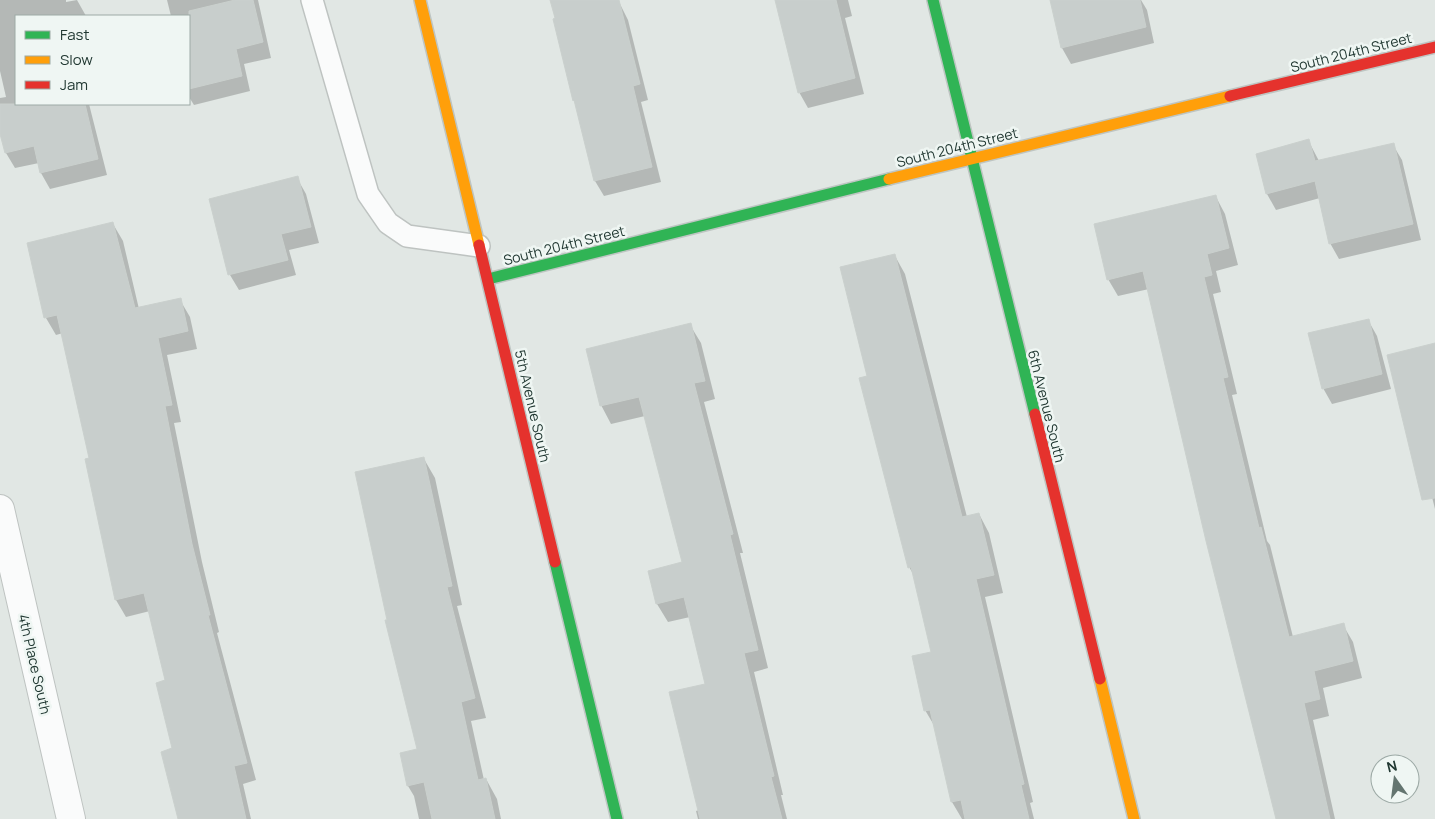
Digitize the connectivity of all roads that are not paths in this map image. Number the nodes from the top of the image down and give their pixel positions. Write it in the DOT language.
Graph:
graph roads {
  1 [pos="312,0"];
  2 [pos="420,0"];
  3 [pos="933,0"];
  4 [pos="1435,47"];
  5 [pos="971,159"];
  6 [pos="479,246"];
  7 [pos="488,279"];
  8 [pos="0,508"];
  9 [pos="71,819"];
  10 [pos="617,819"];
  11 [pos="1134,819"];
  1 -- 6 [label="lane"];
  2 -- 6 [label="street, 5th Avenue South"];
  3 -- 5 [label="street, 6th Avenue South"];
  4 -- 5 [label="street, South 204th Street"];
  5 -- 7 [label="street, South 204th Street"];
  5 -- 11 [label="street, 6th Avenue South"];
  6 -- 7 [label="street, 5th Avenue South"];
  7 -- 10 [label="street, 5th Avenue South"];
  8 -- 9 [label="street, 4th Place South"];
}
